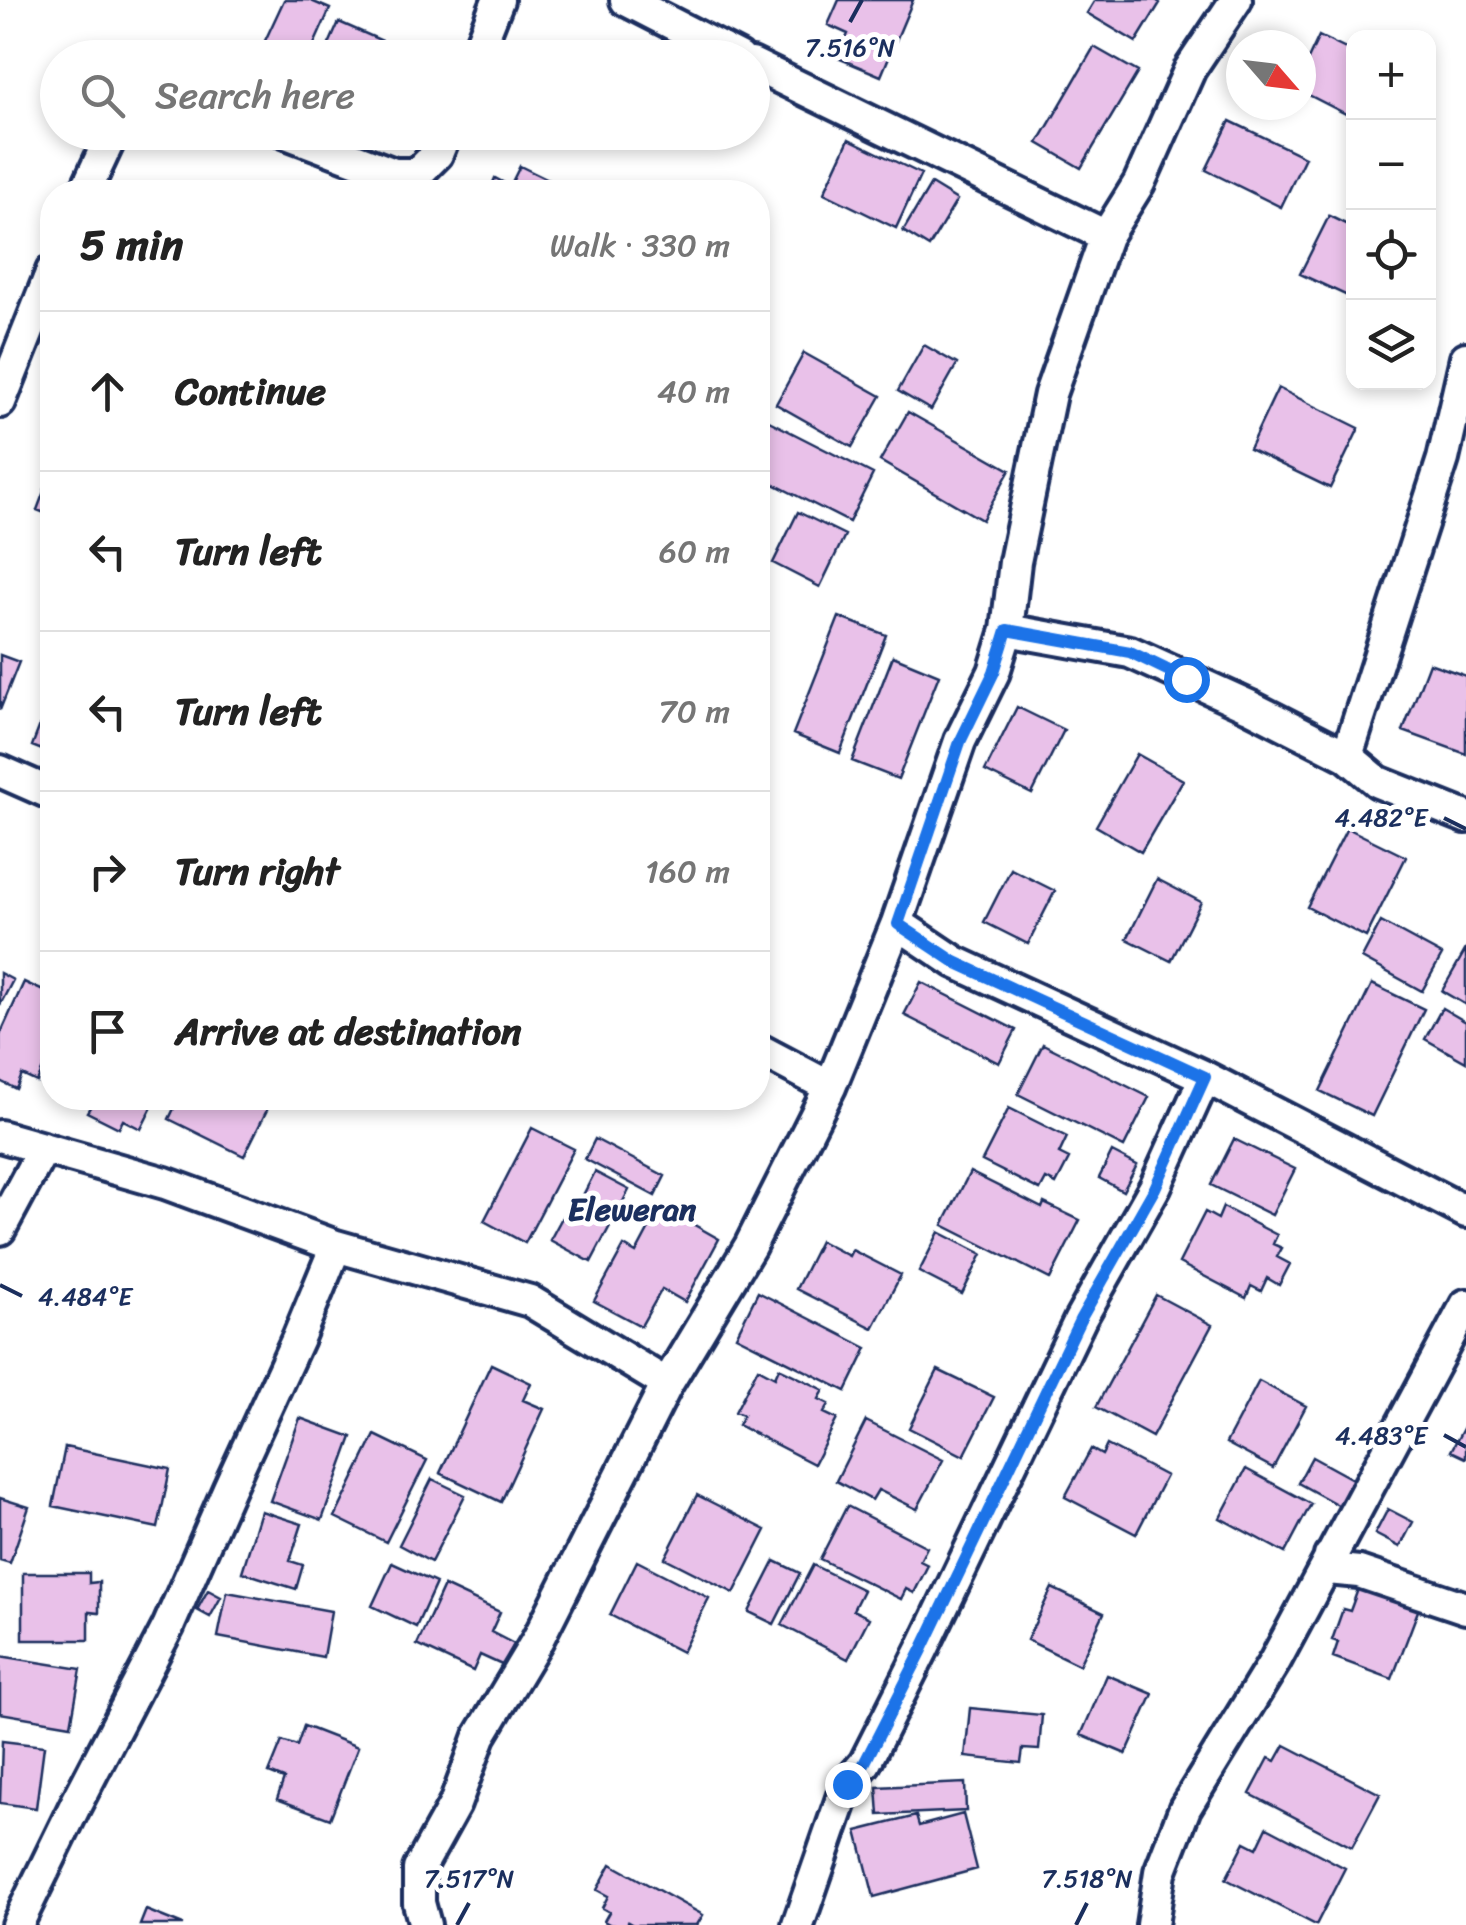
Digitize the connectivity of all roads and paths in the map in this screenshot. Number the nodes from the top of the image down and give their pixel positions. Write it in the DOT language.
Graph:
graph roads {
  1 [pos="498,0"];
  2 [pos="626,0"];
  3 [pos="1236,0"];
  4 [pos="482,40"];
  5 [pos="705,40"];
  6 [pos="770,73"];
  7 [pos="105,150"];
  8 [pos="331,150"];
  9 [pos="439,150"];
  10 [pos="91,180"];
  11 [pos="1106,236"];
  12 [pos="40,300"];
  13 [pos="1466,358"];
  14 [pos="0,402"];
  15 [pos="1455,461"];
  16 [pos="1007,630"];
  17 [pos="1347,756"];
  18 [pos="0,771"];
  19 [pos="40,789"];
  20 [pos="1466,817"];
  21 [pos="898,924"];
  22 [pos="770,1055"];
  23 [pos="1205,1077"];
  24 [pos="830,1087"];
  25 [pos="0,1136"];
  26 [pos="43,1150"];
  27 [pos="1466,1212"];
  28 [pos="0,1229"];
  29 [pos="336,1246"];
  30 [pos="1466,1305"];
  31 [pos="668,1384"];
  32 [pos="1330,1556"];
  33 [pos="1466,1608"];
  34 [pos="416,1918"];
  35 [pos="17,1925"];
  36 [pos="798,1925"];
  37 [pos="1152,1925"];
  1 -- 4 [label="street"];
  2 -- 5 [label="street"];
  3 -- 11 [label="street"];
  6 -- 11 [label="street"];
  7 -- 10 [label="street"];
  8 -- 9 [label="street"];
  11 -- 16 [label="street"];
  12 -- 14 [label="street"];
  13 -- 15 [label="street"];
  15 -- 17 [label="street"];
  16 -- 17 [label="street"];
  16 -- 21 [label="street"];
  17 -- 20 [label="street"];
  18 -- 19 [label="street"];
  21 -- 23 [label="street"];
  21 -- 24 [label="street"];
  22 -- 24 [label="street"];
  23 -- 27 [label="street"];
  23 -- 36 [label="street"];
  24 -- 31 [label="street"];
  25 -- 26 [label="street"];
  26 -- 28 [label="street"];
  26 -- 29 [label="street"];
  29 -- 31 [label="street"];
  29 -- 35 [label="street"];
  30 -- 32 [label="street"];
  31 -- 34 [label="street"];
  32 -- 33 [label="street"];
  32 -- 37 [label="street"];
}
